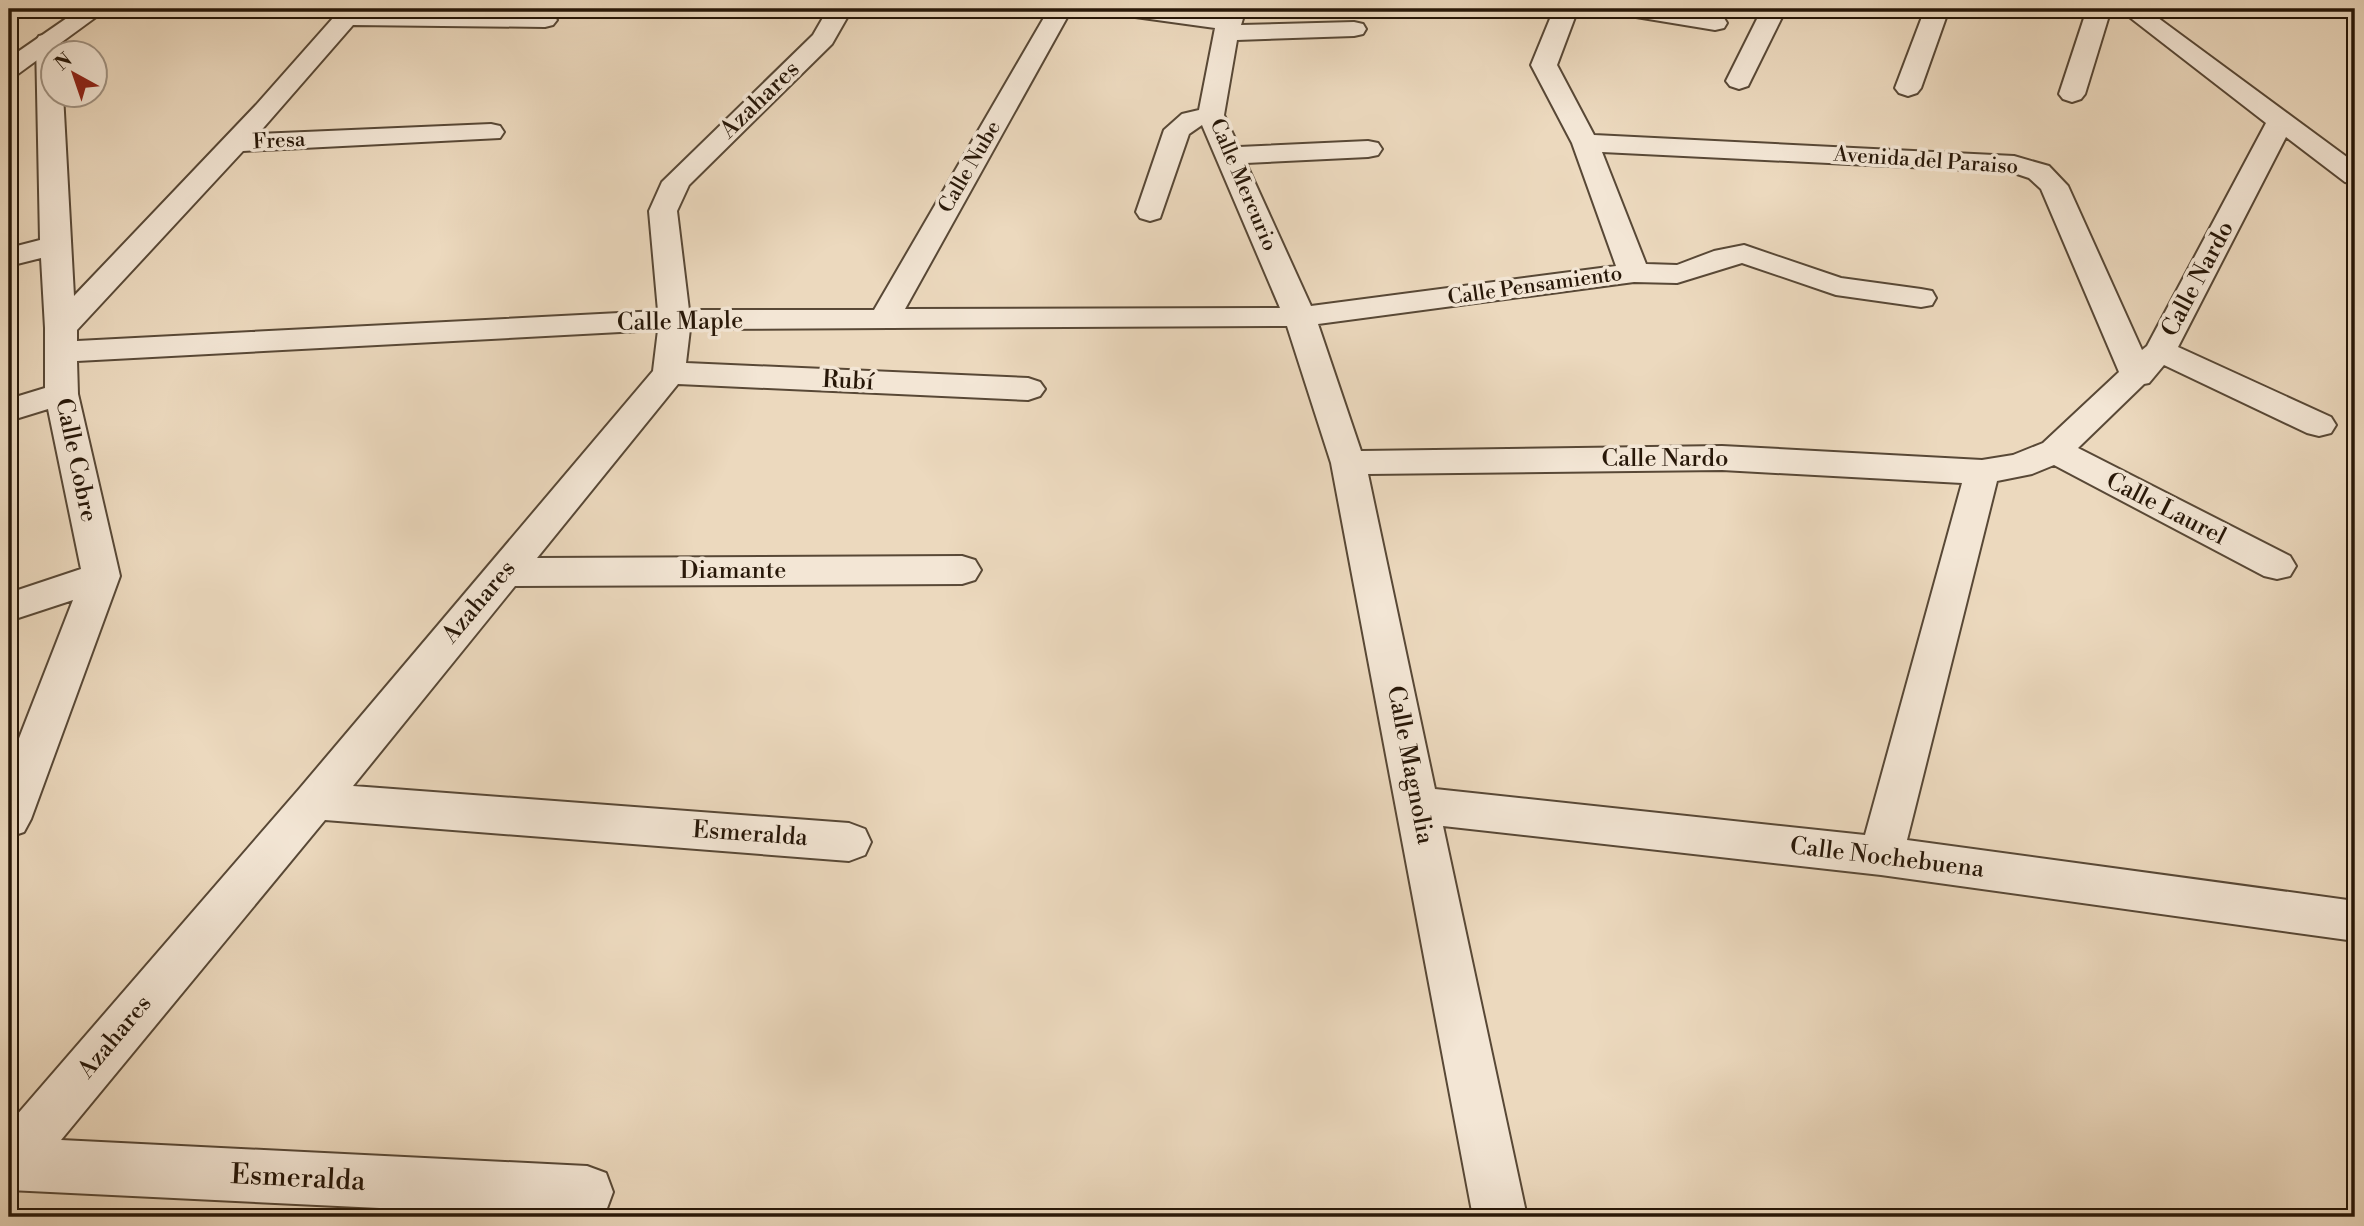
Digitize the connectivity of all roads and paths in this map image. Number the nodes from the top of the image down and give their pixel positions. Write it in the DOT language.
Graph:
graph roads {
  1 [pos="95,9"];
  2 [pos="840,9"];
  3 [pos="1128,9"];
  4 [pos="1566,9"];
  5 [pos="1630,9"];
  6 [pos="1774,9"];
  7 [pos="1937,9"];
  8 [pos="2099,9"];
  9 [pos="2131,9"];
  10 [pos="349,14"];
  11 [pos="1057,14"];
  12 [pos="545,20"];
  13 [pos="1230,22"];
  14 [pos="1715,23"];
  15 [pos="1354,29"];
  16 [pos="52,38"];
  17 [pos="38,48"];
  18 [pos="9,69"];
  19 [pos="1739,81"];
  20 [pos="1909,88"];
  21 [pos="2072,94"];
  22 [pos="50,108"];
  23 [pos="1211,115"];
  24 [pos="2280,122"];
  25 [pos="491,132"];
  26 [pos="235,143"];
  27 [pos="1584,143"];
  28 [pos="1368,149"];
  29 [pos="1229,156"];
  30 [pos="2355,176"];
  31 [pos="1150,212"];
  32 [pos="55,245"];
  33 [pos="9,257"];
  34 [pos="1634,273"];
  35 [pos="1921,298"];
  36 [pos="1300,317"];
  37 [pos="675,320"];
  38 [pos="883,321"];
  39 [pos="62,340"];
  40 [pos="2161,351"];
  41 [pos="669,373"];
  42 [pos="2137,376"];
  43 [pos="1028,389"];
  44 [pos="61,394"];
  45 [pos="9,411"];
  46 [pos="2319,425"];
  47 [pos="2056,452"];
  48 [pos="1348,463"];
  49 [pos="1982,472"];
  50 [pos="2277,566"];
  51 [pos="962,570"];
  52 [pos="504,572"];
  53 [pos="102,576"];
  54 [pos="9,607"];
  55 [pos="315,801"];
  56 [pos="1418,805"];
  57 [pos="9,819"];
  58 [pos="849,842"];
  59 [pos="1881,856"];
  60 [pos="2355,921"];
  61 [pos="9,1163"];
  62 [pos="587,1192"];
  63 [pos="1500,1217"];
  1 -- 16 [label="street"];
  2 -- 37 [label="street, Azahares"];
  3 -- 13 [label="street"];
  4 -- 27 [label="street, Calle Pensamiento"];
  5 -- 14 [label="street"];
  6 -- 19 [label="street"];
  7 -- 20 [label="street"];
  8 -- 21 [label="street"];
  9 -- 24 [label="street"];
  10 -- 12 [label="street"];
  10 -- 26 [label="street"];
  11 -- 38 [label="street, Calle Nube"];
  13 -- 15 [label="street"];
  13 -- 23 [label="street, Calle Mercurio"];
  17 -- 18 [label="street"];
  22 -- 32 [label="street, Calle Cobre"];
  23 -- 29 [label="street, Calle Mercurio"];
  23 -- 31 [label="street"];
  24 -- 30 [label="street"];
  24 -- 40 [label="street, Calle Nardo"];
  25 -- 26 [label="street, Fresa"];
  26 -- 39 [label="street, Fresa"];
  27 -- 34 [label="street, Calle Pensamiento"];
  27 -- 42 [label="street, Avenida del Paraiso"];
  28 -- 29 [label="street"];
  29 -- 36 [label="street, Calle Mercurio"];
  32 -- 33 [label="street"];
  32 -- 39 [label="street, Calle Cobre"];
  34 -- 35 [label="street"];
  34 -- 36 [label="street, Calle Pensamiento"];
  36 -- 38 [label="street, Calle Maple"];
  36 -- 48 [label="street, Calle Magnolia"];
  37 -- 38 [label="street, Calle Maple"];
  37 -- 39 [label="street, Calle Maple"];
  37 -- 41 [label="street, Azahares"];
  39 -- 44 [label="street, Calle Cobre"];
  40 -- 42 [label="street, Calle Nardo"];
  40 -- 46 [label="street"];
  41 -- 43 [label="street, Rubí"];
  41 -- 52 [label="street, Azahares"];
  42 -- 47 [label="street, Calle Nardo"];
  44 -- 45 [label="street"];
  44 -- 53 [label="street, Calle Cobre"];
  47 -- 49 [label="street, Calle Nardo"];
  47 -- 50 [label="street, Calle Laurel"];
  48 -- 49 [label="street, Calle Nardo"];
  48 -- 56 [label="street, Calle Magnolia"];
  49 -- 59 [label="street"];
  51 -- 52 [label="street, Diamante"];
  52 -- 55 [label="street, Azahares"];
  53 -- 54 [label="street"];
  53 -- 57 [label="street"];
  55 -- 58 [label="street, Esmeralda"];
  55 -- 61 [label="street, Azahares"];
  56 -- 59 [label="street, Calle Nochebuena"];
  56 -- 63 [label="street, Calle Magnolia"];
  59 -- 60 [label="street, Calle Nochebuena"];
  61 -- 62 [label="street, Esmeralda"];
}
